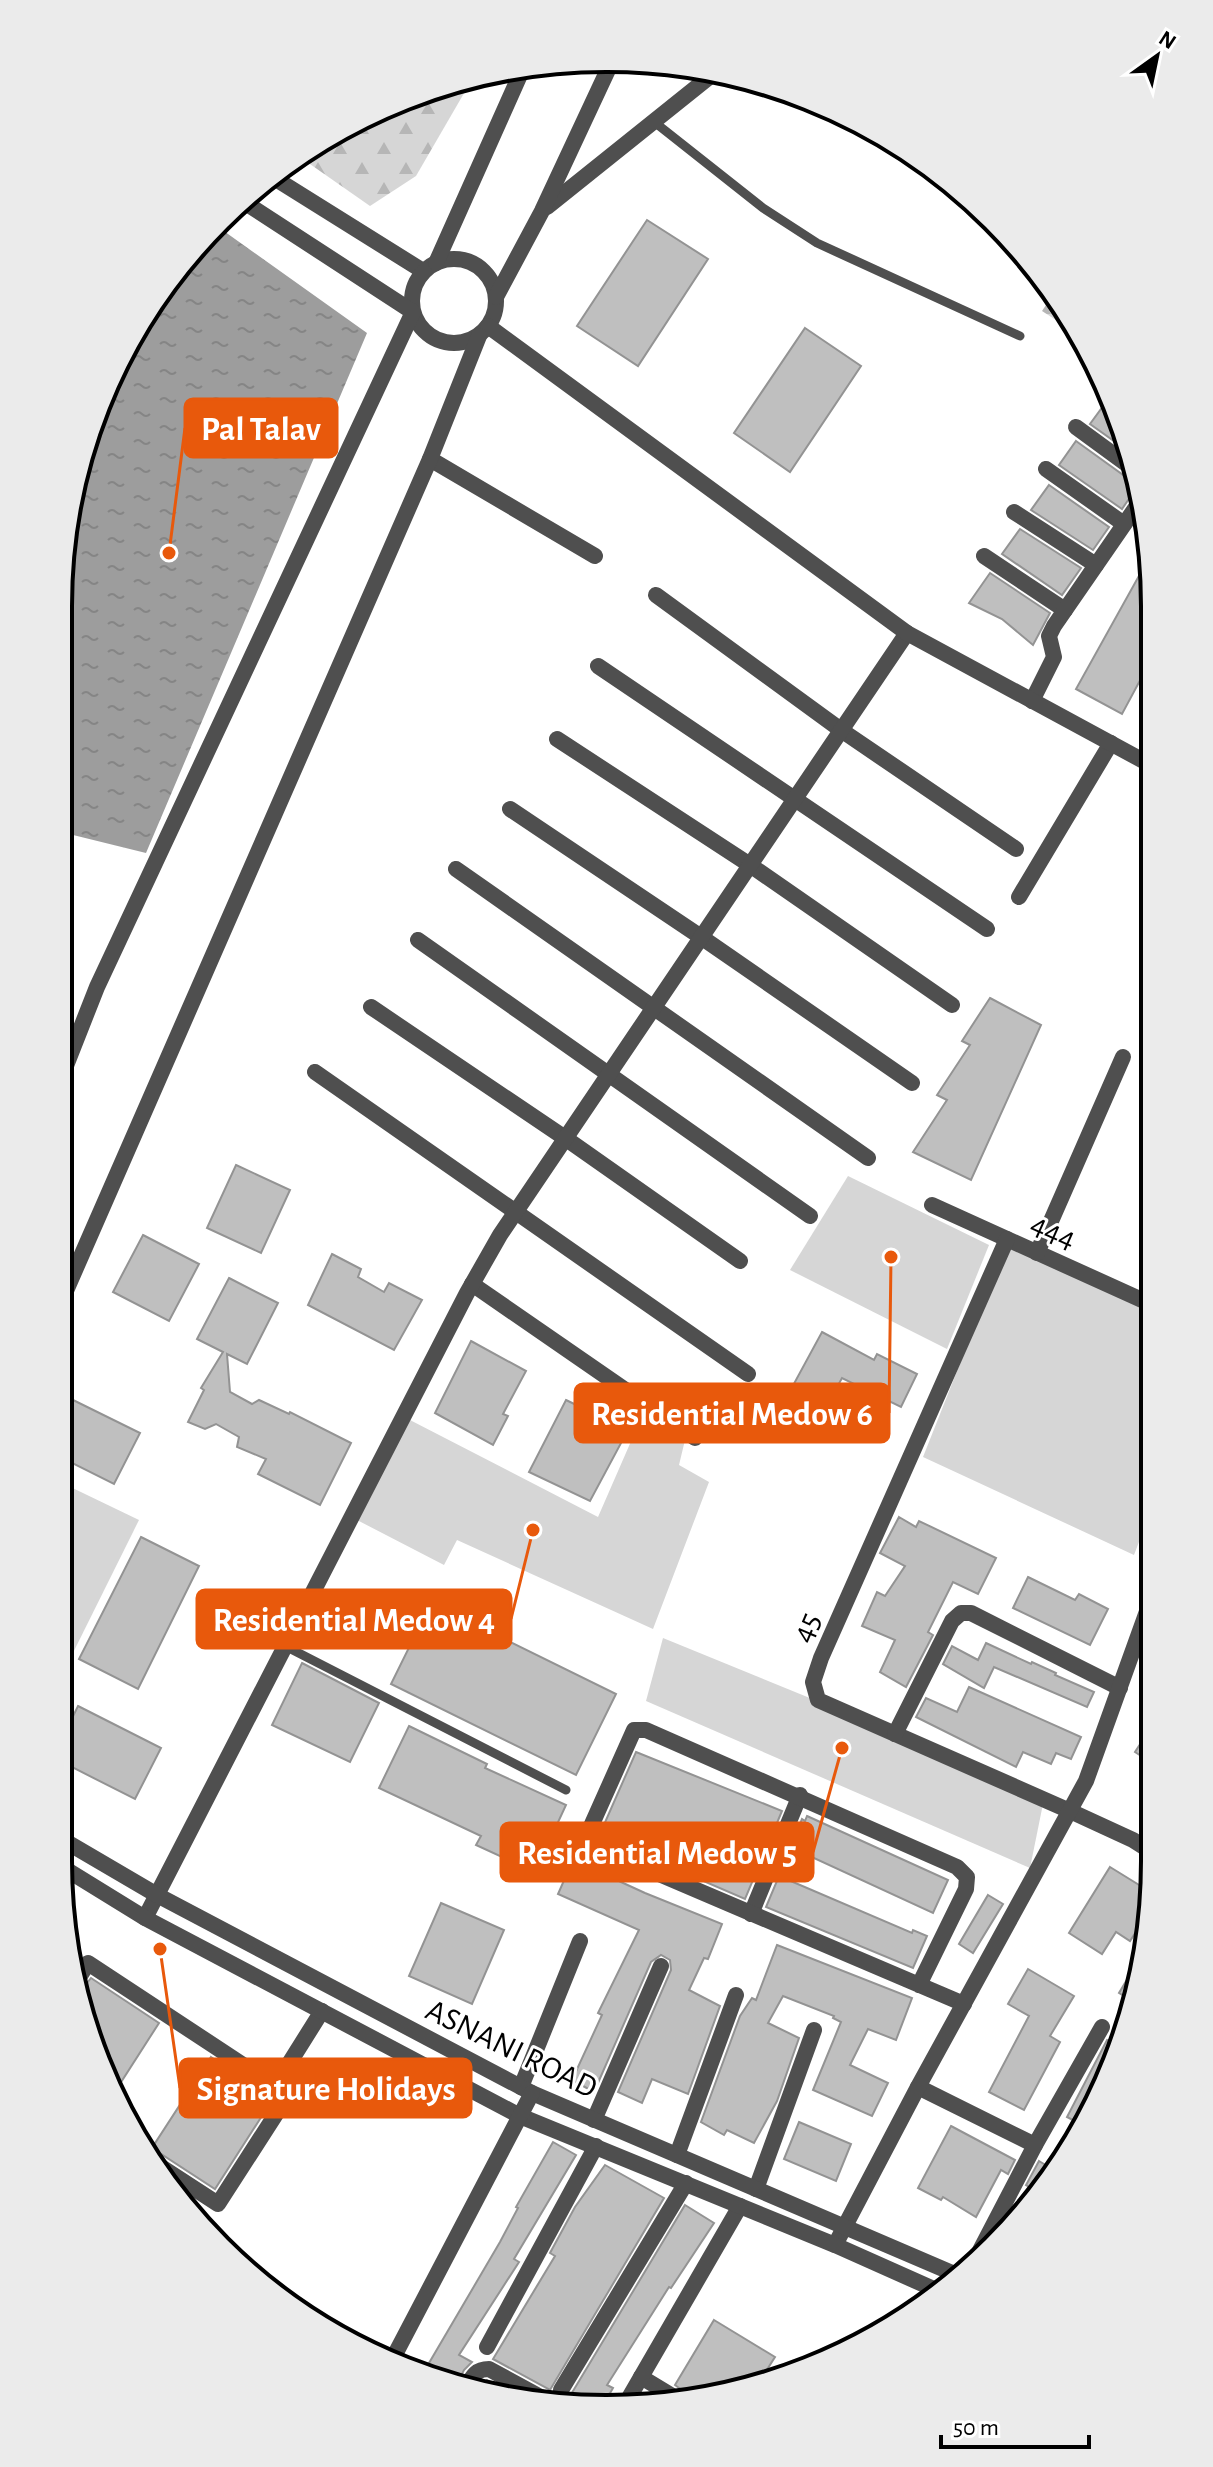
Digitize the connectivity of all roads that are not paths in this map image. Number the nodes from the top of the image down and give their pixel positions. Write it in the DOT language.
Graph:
graph roads {
  1 [pos="607,72"];
  2 [pos="518,80"];
  3 [pos="704,81"];
  4 [pos="653,121"];
  5 [pos="281,182"];
  6 [pos="252,207"];
  7 [pos="542,211"];
  8 [pos="430,267"];
  9 [pos="496,297"];
  10 [pos="413,312"];
  11 [pos="484,331"];
  12 [pos="1020,336"];
  13 [pos="1076,427"];
  14 [pos="430,459"];
  15 [pos="1120,460"];
  16 [pos="1046,469"];
  17 [pos="1014,512"];
  18 [pos="1132,512"];
  19 [pos="1124,524"];
  20 [pos="595,556"];
  21 [pos="984,556"];
  22 [pos="1096,565"];
  23 [pos="656,595"];
  24 [pos="1065,610"];
  25 [pos="907,633"];
  26 [pos="598,666"];
  27 [pos="1032,701"];
  28 [pos="841,730"];
  29 [pos="557,739"];
  30 [pos="1111,743"];
  31 [pos="1141,760"];
  32 [pos="793,800"];
  33 [pos="510,809"];
  34 [pos="1016,849"];
  35 [pos="750,865"];
  36 [pos="456,869"];
  37 [pos="1019,897"];
  38 [pos="987,929"];
  39 [pos="701,937"];
  40 [pos="418,940"];
  41 [pos="952,1005"];
  42 [pos="371,1007"];
  43 [pos="654,1007"];
  44 [pos="72,1050"];
  45 [pos="1123,1057"];
  46 [pos="315,1072"];
  47 [pos="608,1075"];
  48 [pos="912,1083"];
  49 [pos="565,1138"];
  50 [pos="868,1158"];
  51 [pos="932,1205"];
  52 [pos="515,1213"];
  53 [pos="810,1216"];
  54 [pos="1007,1239"];
  55 [pos="1037,1253"];
  56 [pos="740,1261"];
  57 [pos="72,1277"];
  58 [pos="472,1284"];
  59 [pos="1141,1300"];
  60 [pos="748,1374"];
  61 [pos="695,1438"];
  62 [pos="1141,1629"];
  63 [pos="285,1646"];
  64 [pos="1120,1688"];
  65 [pos="895,1734"];
  66 [pos="566,1790"];
  67 [pos="800,1795"];
  68 [pos="1070,1811"];
  69 [pos="72,1845"];
  70 [pos="1141,1845"];
  71 [pos="72,1873"];
  72 [pos="157,1895"];
  73 [pos="751,1914"];
  74 [pos="145,1918"];
  75 [pos="580,1941"];
  76 [pos="661,1966"];
  77 [pos="83,1971"];
  78 [pos="919,1985"];
  79 [pos="736,1995"];
  80 [pos="964,2004"];
  81 [pos="322,2011"];
  82 [pos="1102,2027"];
  83 [pos="814,2030"];
  84 [pos="918,2087"];
  85 [pos="526,2090"];
  86 [pos="278,2111"];
  87 [pos="520,2116"];
  88 [pos="594,2120"];
  89 [pos="1035,2145"];
  90 [pos="596,2146"];
  91 [pos="677,2155"];
  92 [pos="175,2176"];
  93 [pos="686,2183"];
  94 [pos="756,2189"];
  95 [pos="740,2206"];
  96 [pos="844,2226"];
  97 [pos="990,2232"];
  98 [pos="835,2245"];
  99 [pos="948,2271"];
  100 [pos="929,2287"];
  101 [pos="487,2347"];
  102 [pos="397,2352"];
  103 [pos="641,2377"];
  104 [pos="471,2378"];
  105 [pos="524,2388"];
  106 [pos="561,2390"];
  107 [pos="665,2391"];
  108 [pos="631,2394"];
  1 -- 7 [label="street"];
  2 -- 8 [label="street"];
  3 -- 4 [label="street"];
  4 -- 7 [label="street"];
  4 -- 12 [label="lane"];
  5 -- 8 [label="street"];
  6 -- 10 [label="street"];
  7 -- 9 [label="street"];
  8 -- 9 [label="street"];
  8 -- 10 [label="street"];
  9 -- 11 [label="street"];
  10 -- 11 [label="street"];
  10 -- 44 [label="street"];
  11 -- 14 [label="street"];
  11 -- 25 [label="street"];
  13 -- 15 [label="street"];
  14 -- 20 [label="street"];
  14 -- 57 [label="street"];
  16 -- 19 [label="street"];
  17 -- 22 [label="street"];
  18 -- 19 [label="street"];
  19 -- 22 [label="street"];
  21 -- 24 [label="street"];
  22 -- 24 [label="street"];
  23 -- 28 [label="street"];
  24 -- 27 [label="street"];
  25 -- 27 [label="street"];
  25 -- 28 [label="street"];
  26 -- 32 [label="street"];
  27 -- 30 [label="street"];
  28 -- 32 [label="street"];
  28 -- 34 [label="street"];
  29 -- 35 [label="street"];
  30 -- 31 [label="street"];
  30 -- 37 [label="street"];
  32 -- 35 [label="street"];
  32 -- 38 [label="street"];
  33 -- 39 [label="street"];
  35 -- 39 [label="street"];
  35 -- 41 [label="street"];
  36 -- 43 [label="street"];
  39 -- 43 [label="street"];
  39 -- 48 [label="street"];
  40 -- 47 [label="street"];
  42 -- 49 [label="street"];
  43 -- 47 [label="street"];
  43 -- 50 [label="street"];
  45 -- 55 [label="street"];
  46 -- 52 [label="street"];
  47 -- 49 [label="street"];
  47 -- 53 [label="street"];
  49 -- 52 [label="street"];
  49 -- 56 [label="street"];
  51 -- 54 [label="street, 444"];
  52 -- 58 [label="street"];
  52 -- 60 [label="street"];
  54 -- 55 [label="street, 444"];
  54 -- 65 [label="street, 45"];
  55 -- 59 [label="street, 444"];
  58 -- 61 [label="street"];
  58 -- 63 [label="street"];
  62 -- 64 [label="street"];
  63 -- 66 [label="lane"];
  63 -- 72 [label="street"];
  64 -- 65 [label="street"];
  64 -- 68 [label="street"];
  65 -- 68 [label="street, 45"];
  67 -- 73 [label="street"];
  67 -- 73 [label="street"];
  67 -- 78 [label="street"];
  68 -- 70 [label="street, 45"];
  68 -- 80 [label="street"];
  69 -- 72 [label="street, ASNANI ROAD"];
  71 -- 74 [label="street, ASNANI ROAD"];
  72 -- 74 [label="street"];
  72 -- 85 [label="street, ASNANI ROAD"];
  73 -- 78 [label="street"];
  74 -- 81 [label="street, ASNANI ROAD"];
  75 -- 85 [label="street"];
  76 -- 88 [label="street"];
  77 -- 81 [label="street"];
  78 -- 80 [label="street"];
  79 -- 91 [label="street"];
  80 -- 84 [label="street"];
  81 -- 87 [label="street, ASNANI ROAD"];
  82 -- 89 [label="street"];
  83 -- 94 [label="street"];
  84 -- 89 [label="street"];
  84 -- 96 [label="street"];
  85 -- 87 [label="street"];
  85 -- 88 [label="street, ASNANI ROAD"];
  86 -- 92 [label="street"];
  87 -- 90 [label="street, ASNANI ROAD"];
  87 -- 102 [label="street"];
  88 -- 91 [label="street, ASNANI ROAD"];
  89 -- 97 [label="street"];
  90 -- 93 [label="street, ASNANI ROAD"];
  90 -- 101 [label="street"];
  91 -- 94 [label="street, ASNANI ROAD"];
  93 -- 95 [label="street, ASNANI ROAD"];
  93 -- 106 [label="street"];
  94 -- 96 [label="street, ASNANI ROAD"];
  95 -- 98 [label="street, ASNANI ROAD"];
  95 -- 103 [label="street"];
  96 -- 98 [label="street"];
  96 -- 99 [label="street, ASNANI ROAD"];
  98 -- 100 [label="street, ASNANI ROAD"];
  103 -- 107 [label="street"];
  103 -- 108 [label="street"];
  104 -- 105 [label="street"];
}
